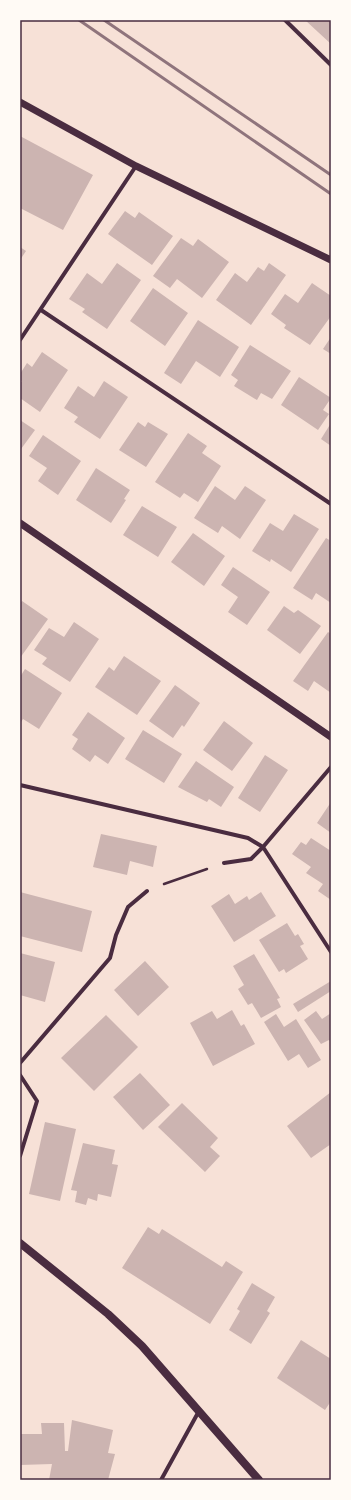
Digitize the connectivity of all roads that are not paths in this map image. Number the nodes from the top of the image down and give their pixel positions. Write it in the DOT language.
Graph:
graph roads {
  1 [pos="284,20"];
  2 [pos="331,65"];
  3 [pos="20,102"];
  4 [pos="136,166"];
  5 [pos="331,260"];
  6 [pos="41,310"];
  7 [pos="20,340"];
  8 [pos="331,504"];
  9 [pos="20,523"];
  10 [pos="331,737"];
  11 [pos="331,767"];
  12 [pos="20,785"];
  13 [pos="263,847"];
  14 [pos="224,863"];
  15 [pos="147,890"];
  16 [pos="331,952"];
  17 [pos="20,1063"];
  18 [pos="20,1075"];
  19 [pos="20,1156"];
  20 [pos="20,1243"];
  21 [pos="199,1411"];
  22 [pos="161,1480"];
  23 [pos="259,1480"];
  1 -- 2 [label="street"];
  3 -- 4 [label="street"];
  4 -- 5 [label="street"];
  4 -- 6 [label="street"];
  6 -- 7 [label="street"];
  6 -- 8 [label="street"];
  9 -- 10 [label="street"];
  11 -- 13 [label="street"];
  12 -- 13 [label="street"];
  13 -- 14 [label="street"];
  13 -- 16 [label="street"];
  15 -- 17 [label="street"];
  18 -- 19 [label="street"];
  20 -- 21 [label="main road"];
  21 -- 22 [label="street"];
  21 -- 23 [label="main road"];
}
